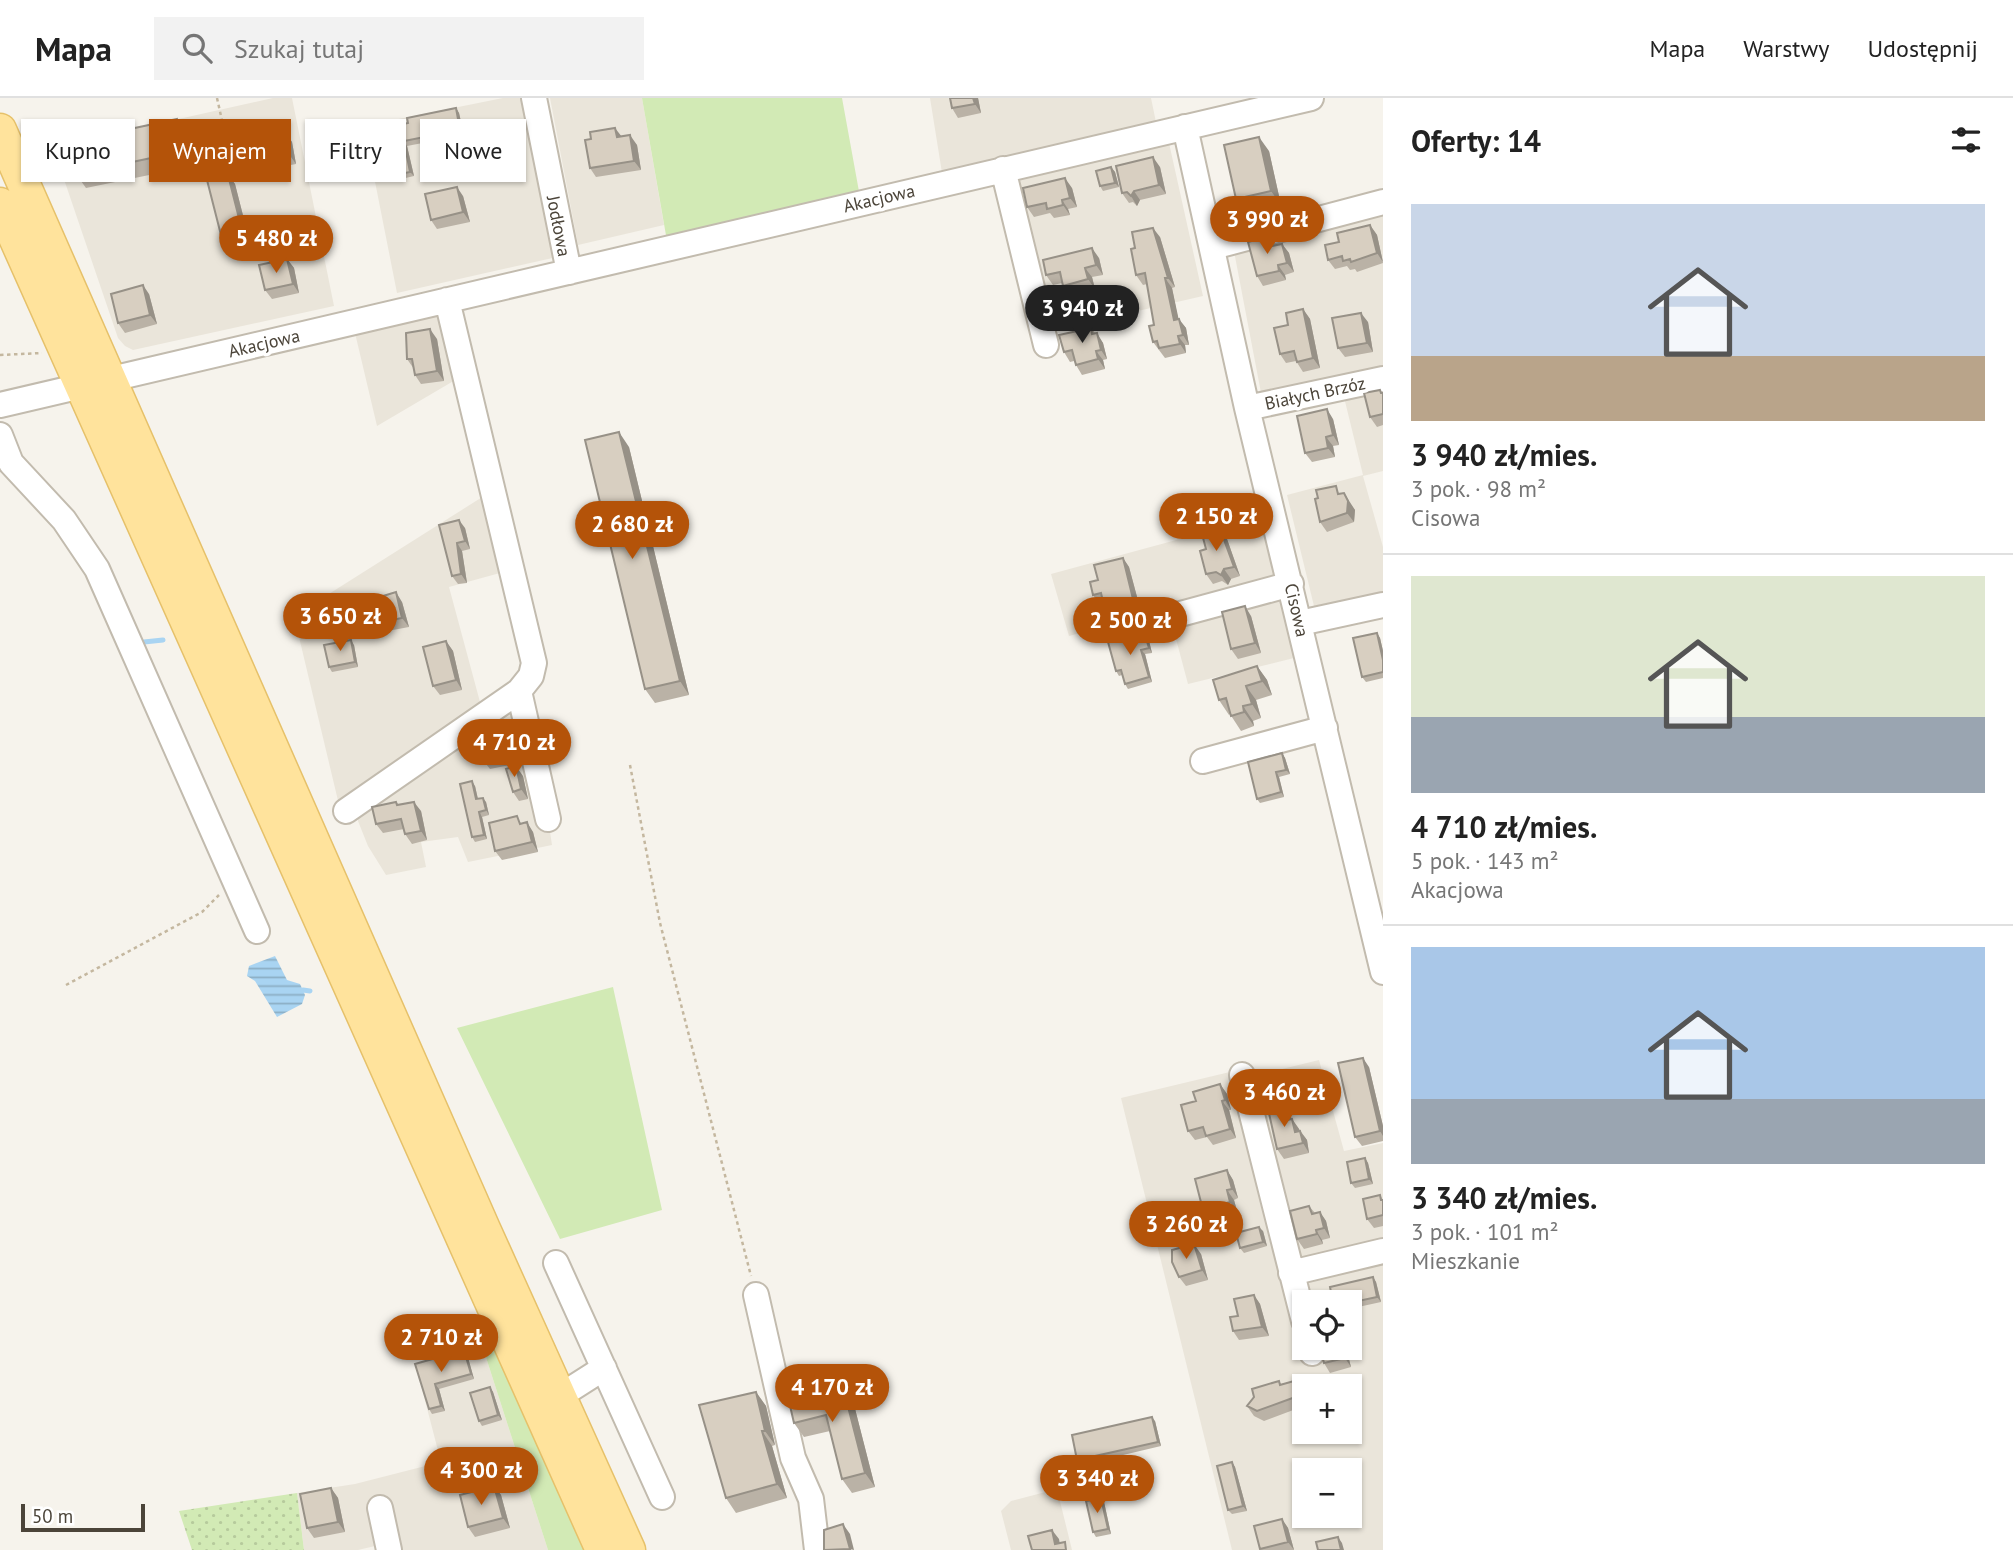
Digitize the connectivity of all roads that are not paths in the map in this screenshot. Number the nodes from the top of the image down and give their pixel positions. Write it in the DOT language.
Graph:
graph roads {
  1 [pos="534,98"];
  2 [pos="1311,98"];
  3 [pos="1185,127"];
  4 [pos="0,130"];
  5 [pos="1003,169"];
  6 [pos="1383,202"];
  7 [pos="0,204"];
  8 [pos="1213,247"];
  9 [pos="569,272"];
  10 [pos="447,300"];
  11 [pos="1046,345"];
  12 [pos="1383,379"];
  13 [pos="95,381"];
  14 [pos="0,405"];
  15 [pos="1247,408"];
  16 [pos="0,435"];
  17 [pos="1291,584"];
  18 [pos="1383,605"];
  19 [pos="1173,616"];
  20 [pos="1300,623"];
  21 [pos="519,691"];
  22 [pos="1325,727"];
  23 [pos="1203,761"];
  24 [pos="346,811"];
  25 [pos="548,819"];
  26 [pos="257,931"];
  27 [pos="1383,972"];
  28 [pos="1242,1075"];
  29 [pos="1383,1251"];
  30 [pos="556,1263"];
  31 [pos="1291,1273"];
  32 [pos="1296,1290"];
  33 [pos="756,1295"];
  34 [pos="604,1368"];
  35 [pos="559,1396"];
  36 [pos="662,1497"];
  37 [pos="380,1508"];
  38 [pos="389,1550"];
  39 [pos="602,1550"];
  40 [pos="629,1550"];
  41 [pos="817,1550"];
  1 -- 9 [label="street, Jodłowa"];
  2 -- 3 [label="street, Akacjowa"];
  3 -- 5 [label="street, Akacjowa"];
  3 -- 8 [label="street, Cisowa"];
  4 -- 13 [label="main road"];
  5 -- 9 [label="street, Akacjowa"];
  5 -- 11 [label="street"];
  6 -- 8 [label="street"];
  7 -- 13 [label="main road"];
  8 -- 15 [label="street, Cisowa"];
  9 -- 10 [label="street, Akacjowa"];
  10 -- 13 [label="street, Akacjowa"];
  10 -- 21 [label="street"];
  12 -- 15 [label="street, Białych Brzóz"];
  13 -- 14 [label="street, Akacjowa"];
  13 -- 35 [label="main road"];
  13 -- 39 [label="main road"];
  15 -- 17 [label="street, Cisowa"];
  16 -- 26 [label="street"];
  17 -- 19 [label="street"];
  17 -- 20 [label="street, Cisowa"];
  18 -- 20 [label="street"];
  20 -- 22 [label="street, Cisowa"];
  21 -- 24 [label="street"];
  21 -- 25 [label="street"];
  22 -- 23 [label="street"];
  22 -- 27 [label="street, Cisowa"];
  28 -- 31 [label="street"];
  29 -- 31 [label="street"];
  30 -- 34 [label="street"];
  31 -- 32 [label="street"];
  33 -- 41 [label="street"];
  34 -- 35 [label="street"];
  34 -- 36 [label="street"];
  35 -- 40 [label="main road"];
  37 -- 38 [label="street"];
}
